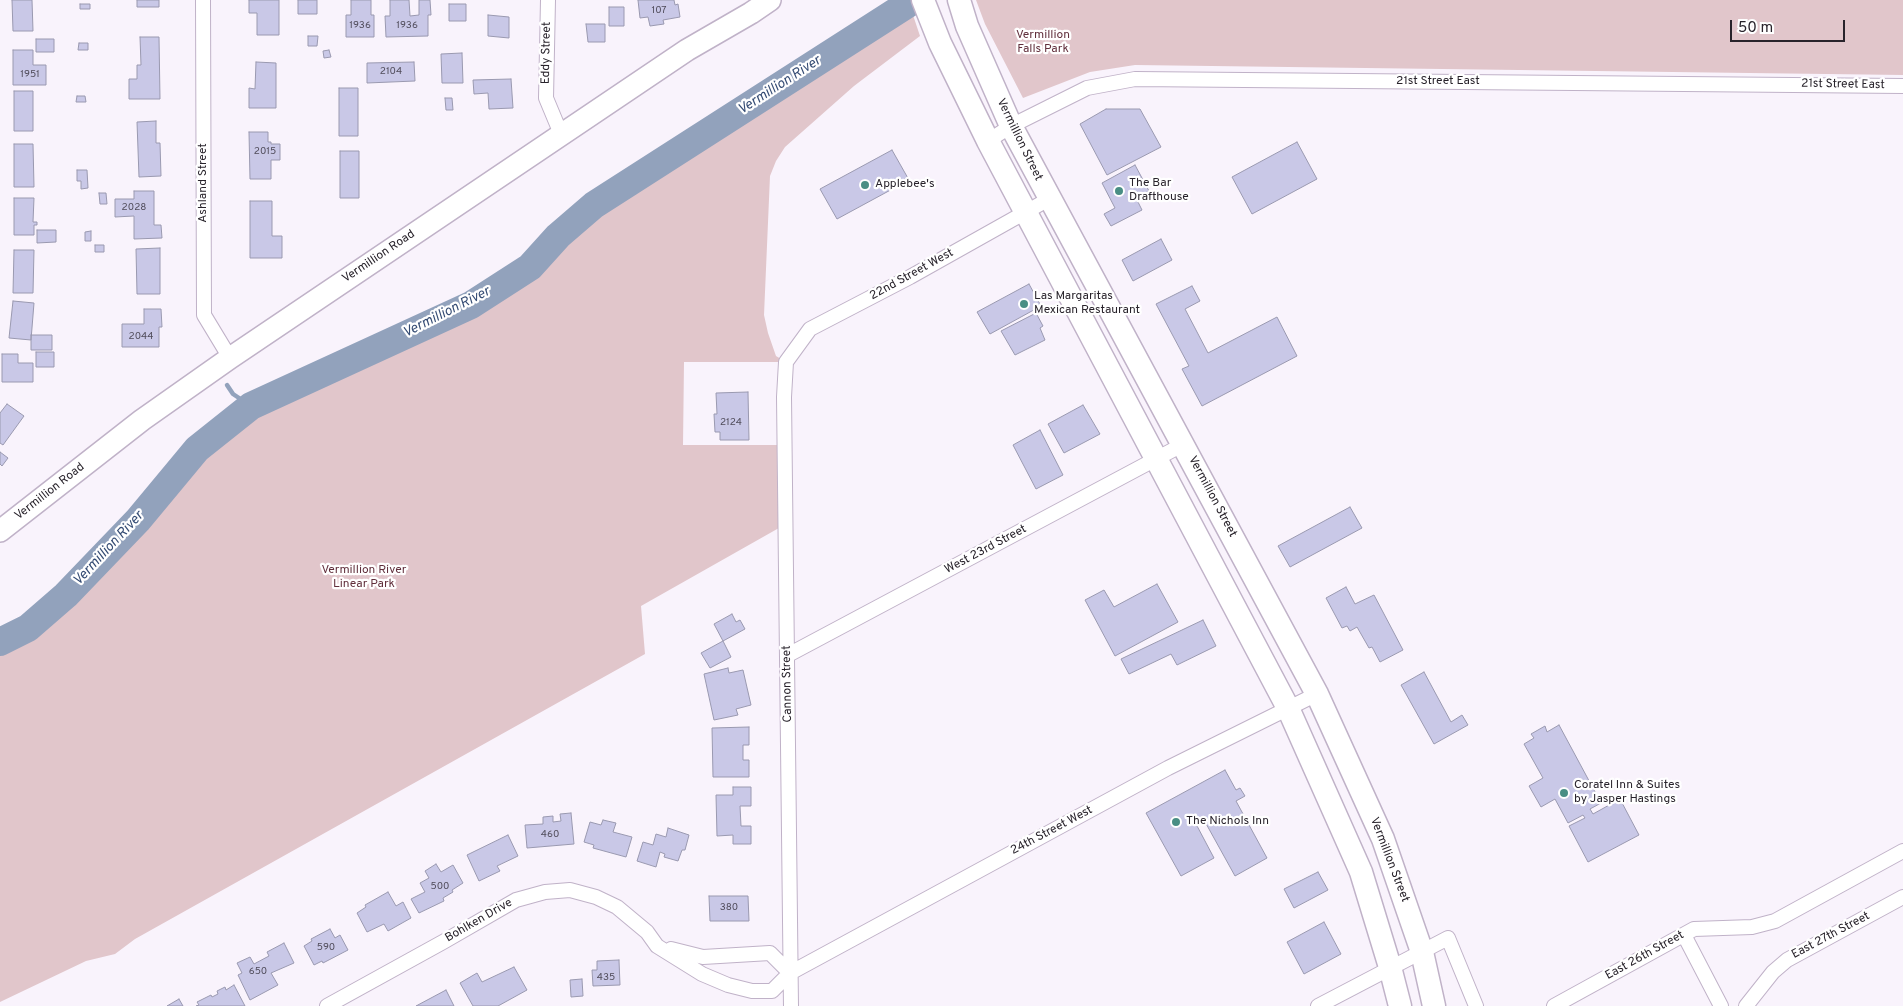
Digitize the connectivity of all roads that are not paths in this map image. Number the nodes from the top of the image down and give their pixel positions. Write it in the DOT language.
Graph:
graph roads {
  1 [pos="203,0"];
  2 [pos="548,0"];
  3 [pos="770,0"];
  4 [pos="923,0"];
  5 [pos="959,0"];
  6 [pos="1903,86"];
  7 [pos="1011,126"];
  8 [pos="561,134"];
  9 [pos="988,141"];
  10 [pos="1049,199"];
  11 [pos="1025,212"];
  12 [pos="230,358"];
  13 [pos="786,362"];
  14 [pos="1184,444"];
  15 [pos="1157,459"];
  16 [pos="0,531"];
  17 [pos="788,655"];
  18 [pos="1316,694"];
  19 [pos="1288,708"];
  20 [pos="1903,851"];
  21 [pos="1903,897"];
  22 [pos="1684,934"];
  23 [pos="658,946"];
  24 [pos="1422,952"];
  25 [pos="1390,967"];
  26 [pos="790,973"];
  27 [pos="326,1006"];
  28 [pos="791,1006"];
  29 [pos="1318,1006"];
  30 [pos="1400,1006"];
  31 [pos="1434,1006"];
  32 [pos="1476,1006"];
  33 [pos="1554,1006"];
  34 [pos="1721,1006"];
  35 [pos="1746,1006"];
  1 -- 12 [label="street, Ashland Street"];
  2 -- 8 [label="street, Eddy Street"];
  3 -- 8 [label="main road, Vermillion Road"];
  4 -- 9 [label="highway"];
  5 -- 7 [label="highway, Vermillion Street"];
  6 -- 7 [label="street, 21st Street East"];
  7 -- 9 [label="street, 21st Street East"];
  7 -- 10 [label="highway, Vermillion Street"];
  8 -- 12 [label="main road, Vermillion Road"];
  9 -- 11 [label="highway"];
  10 -- 11 [label="street, 22nd Street West"];
  10 -- 14 [label="highway, Vermillion Street"];
  11 -- 13 [label="street, 22nd Street West"];
  11 -- 15 [label="highway"];
  12 -- 16 [label="main road, Vermillion Road"];
  13 -- 17 [label="street, Cannon Street"];
  14 -- 15 [label="street, West 23rd Street"];
  14 -- 18 [label="highway, Vermillion Street"];
  15 -- 17 [label="street, West 23rd Street"];
  15 -- 19 [label="highway"];
  17 -- 26 [label="street, Cannon Street"];
  18 -- 19 [label="street, 24th Street West"];
  18 -- 24 [label="highway, Vermillion Street"];
  19 -- 25 [label="highway"];
  19 -- 26 [label="street, 24th Street West"];
  20 -- 22 [label="street, East 26th Street"];
  21 -- 35 [label="street, East 27th Street"];
  22 -- 33 [label="street, East 26th Street"];
  22 -- 34 [label="street"];
  23 -- 26 [label="street"];
  23 -- 26 [label="street, Bohlken Drive"];
  23 -- 27 [label="street, Bohlken Drive"];
  24 -- 25 [label="street"];
  24 -- 31 [label="highway, Vermillion Street"];
  24 -- 32 [label="street"];
  25 -- 29 [label="street"];
  25 -- 30 [label="highway"];
  26 -- 28 [label="street, Cannon Street"];
}
